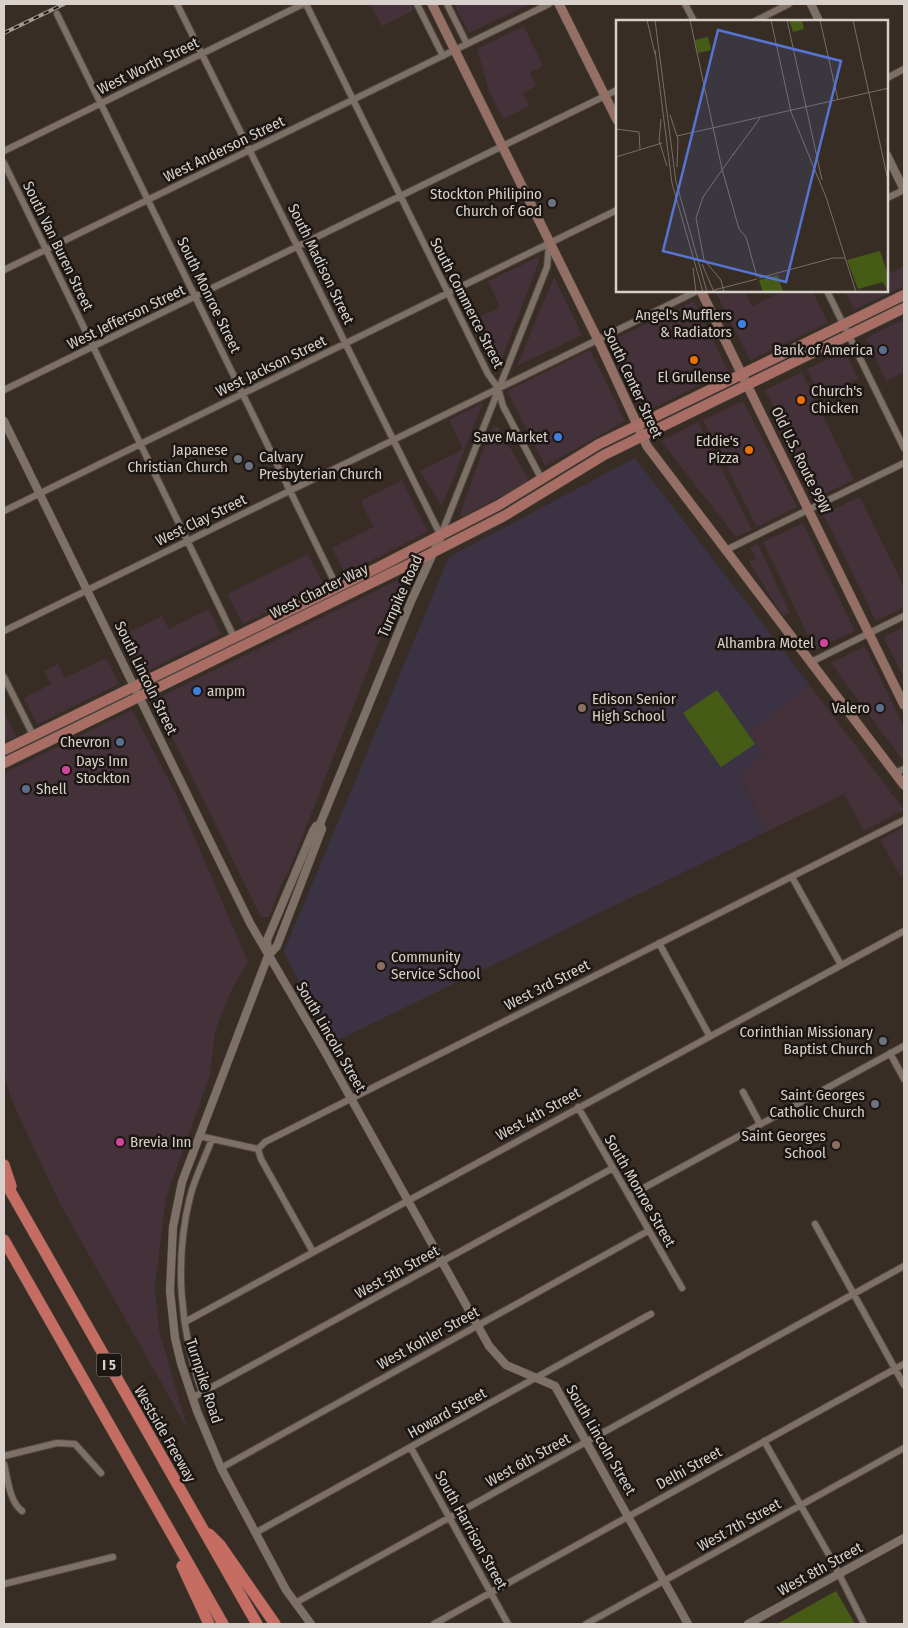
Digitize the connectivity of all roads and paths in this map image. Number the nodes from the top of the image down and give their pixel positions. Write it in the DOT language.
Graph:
graph roads {
  1 [pos="177,4"];
  2 [pos="305,4"];
  3 [pos="417,4"];
  4 [pos="432,4"];
  5 [pos="447,4"];
  6 [pos="546,4"];
  7 [pos="560,4"];
  8 [pos="685,4"];
  9 [pos="789,4"];
  10 [pos="811,4"];
  11 [pos="57,14"];
  12 [pos="693,20"];
  13 [pos="757,20"];
  14 [pos="819,20"];
  15 [pos="467,44"];
  16 [pos="455,50"];
  17 [pos="203,53"];
  18 [pos="444,56"];
  19 [pos="904,69"];
  20 [pos="888,77"];
  21 [pos="616,90"];
  22 [pos="605,96"];
  23 [pos="353,100"];
  24 [pos="101,103"];
  25 [pos="616,118"];
  26 [pos="502,146"];
  27 [pos="4,150"];
  28 [pos="251,150"];
  29 [pos="888,157"];
  30 [pos="4,163"];
  31 [pos="904,190"];
  32 [pos="400,196"];
  33 [pos="888,198"];
  34 [pos="148,200"];
  35 [pos="616,210"];
  36 [pos="549,244"];
  37 [pos="298,246"];
  38 [pos="46,250"];
  39 [pos="4,270"];
  40 [pos="695,292"];
  41 [pos="701,292"];
  42 [pos="828,292"];
  43 [pos="448,293"];
  44 [pos="904,295"];
  45 [pos="196,296"];
  46 [pos="904,308"];
  47 [pos="844,324"];
  48 [pos="849,335"];
  49 [pos="598,340"];
  50 [pos="346,343"];
  51 [pos="94,346"];
  52 [pos="741,375"];
  53 [pos="747,386"];
  54 [pos="498,388"];
  55 [pos="4,390"];
  56 [pos="243,393"];
  57 [pos="4,421"];
  58 [pos="638,426"];
  59 [pos="642,436"];
  60 [pos="393,440"];
  61 [pos="141,443"];
  62 [pos="904,448"];
  63 [pos="904,463"];
  64 [pos="541,478"];
  65 [pos="291,490"];
  66 [pos="39,493"];
  67 [pos="808,510"];
  68 [pos="4,511"];
  69 [pos="441,536"];
  70 [pos="189,540"];
  71 [pos="435,550"];
  72 [pos="726,550"];
  73 [pos="337,587"];
  74 [pos="87,590"];
  75 [pos="312,611"];
  76 [pos="904,616"];
  77 [pos="4,630"];
  78 [pos="869,634"];
  79 [pos="234,637"];
  80 [pos="811,662"];
  81 [pos="206,663"];
  82 [pos="4,677"];
  83 [pos="133,686"];
  84 [pos="138,697"];
  85 [pos="904,705"];
  86 [pos="33,734"];
  87 [pos="4,750"];
  88 [pos="4,756"];
  89 [pos="4,763"];
  90 [pos="900,771"];
  91 [pos="904,785"];
  92 [pos="904,820"];
  93 [pos="320,824"];
  94 [pos="792,876"];
  95 [pos="904,931"];
  96 [pos="659,943"];
  97 [pos="268,956"];
  98 [pos="841,965"];
  99 [pos="710,1035"];
  100 [pos="904,1046"];
  101 [pos="890,1053"];
  102 [pos="904,1079"];
  103 [pos="743,1092"];
  104 [pos="350,1099"];
  105 [pos="578,1107"];
  106 [pos="760,1124"];
  107 [pos="199,1136"];
  108 [pos="212,1139"];
  109 [pos="258,1149"];
  110 [pos="4,1165"];
  111 [pos="613,1168"];
  112 [pos="4,1180"];
  113 [pos="629,1196"];
  114 [pos="408,1201"];
  115 [pos="16,1204"];
  116 [pos="815,1224"];
  117 [pos="648,1231"];
  118 [pos="4,1240"];
  119 [pos="313,1252"];
  120 [pos="442,1262"];
  121 [pos="904,1266"];
  122 [pos="682,1288"];
  123 [pos="854,1294"];
  124 [pos="651,1314"];
  125 [pos="185,1322"];
  126 [pos="477,1326"];
  127 [pos="904,1364"];
  128 [pos="895,1368"];
  129 [pos="535,1378"];
  130 [pos="904,1384"];
  131 [pos="202,1393"];
  132 [pos="192,1398"];
  133 [pos="764,1441"];
  134 [pos="587,1442"];
  135 [pos="411,1448"];
  136 [pos="904,1448"];
  137 [pos="4,1456"];
  138 [pos="4,1464"];
  139 [pos="221,1468"];
  140 [pos="102,1473"];
  141 [pos="801,1505"];
  142 [pos="22,1511"];
  143 [pos="628,1516"];
  144 [pos="450,1517"];
  145 [pos="201,1526"];
  146 [pos="255,1533"];
  147 [pos="904,1538"];
  148 [pos="177,1544"];
  149 [pos="113,1556"];
  150 [pos="839,1574"];
  151 [pos="664,1581"];
  152 [pos="4,1584"];
  153 [pos="491,1593"];
  154 [pos="295,1603"];
  155 [pos="209,1624"];
  156 [pos="223,1624"];
  157 [pos="257,1624"];
  158 [pos="275,1624"];
  159 [pos="310,1624"];
  160 [pos="434,1624"];
  161 [pos="508,1624"];
  162 [pos="586,1624"];
  163 [pos="688,1624"];
  164 [pos="748,1624"];
  165 [pos="864,1624"];
  1 -- 17 [label="street, South Madison Street"];
  2 -- 17 [label="street, West Worth Street"];
  2 -- 23 [label="street, South Commerce Street"];
  3 -- 18 [label="street"];
  4 -- 16 [label="main road, South Center Street"];
  5 -- 15 [label="street"];
  6 -- 15 [label="street, West Anderson Street"];
  7 -- 22 [label="main road"];
  8 -- 12 [label="street"];
  9 -- 13 [label="street"];
  10 -- 14 [label="street"];
  11 -- 24 [label="street, South Monroe Street"];
  15 -- 16 [label="street, West Anderson Street"];
  16 -- 18 [label="street, West Anderson Street"];
  16 -- 26 [label="main road, South Center Street"];
  17 -- 24 [label="street, West Worth Street"];
  17 -- 28 [label="street, South Madison Street"];
  18 -- 23 [label="street, West Anderson Street"];
  19 -- 20 [label="street"];
  21 -- 22 [label="street, West Jefferson Street"];
  22 -- 25 [label="main road"];
  22 -- 26 [label="street, West Jefferson Street"];
  23 -- 28 [label="street, West Anderson Street"];
  23 -- 32 [label="street, South Commerce Street"];
  24 -- 27 [label="street, West Worth Street"];
  24 -- 34 [label="street, South Monroe Street"];
  26 -- 32 [label="street, West Jefferson Street"];
  26 -- 36 [label="main road, South Center Street"];
  28 -- 34 [label="street, West Anderson Street"];
  28 -- 37 [label="street, South Madison Street"];
  29 -- 31 [label="street"];
  30 -- 38 [label="street, South Van Buren Street"];
  31 -- 33 [label="street"];
  32 -- 37 [label="street, West Jefferson Street"];
  32 -- 43 [label="street, South Commerce Street"];
  34 -- 38 [label="street, West Anderson Street"];
  34 -- 45 [label="street, South Monroe Street"];
  35 -- 36 [label="street, West Jackson Street"];
  36 -- 43 [label="street, West Jackson Street"];
  36 -- 49 [label="main road, South Center Street"];
  36 -- 54 [label="street, Turnpike Road"];
  37 -- 45 [label="street, West Jefferson Street"];
  37 -- 50 [label="street, South Madison Street"];
  38 -- 39 [label="street, West Anderson Street"];
  38 -- 51 [label="street, South Van Buren Street"];
  40 -- 49 [label="street, West Clay Street"];
  41 -- 52 [label="main road, Old U.S. Route 99W"];
  42 -- 47 [label="street"];
  43 -- 50 [label="street, West Jackson Street"];
  43 -- 54 [label="street, South Commerce Street"];
  44 -- 47 [label="main road"];
  45 -- 51 [label="street, West Jefferson Street"];
  45 -- 56 [label="street, South Monroe Street"];
  46 -- 48 [label="main road"];
  47 -- 48 [label="street"];
  47 -- 52 [label="main road"];
  48 -- 53 [label="main road"];
  48 -- 62 [label="street"];
  49 -- 54 [label="street, West Clay Street"];
  49 -- 58 [label="main road, South Center Street"];
  50 -- 56 [label="street, West Jackson Street"];
  50 -- 60 [label="street, South Madison Street"];
  51 -- 55 [label="street, West Jefferson Street"];
  51 -- 61 [label="street, South Van Buren Street"];
  52 -- 53 [label="main road, Old U.S. Route 99W"];
  52 -- 58 [label="main road, West Charter Way"];
  53 -- 59 [label="main road, West Charter Way"];
  53 -- 67 [label="main road, Old U.S. Route 99W"];
  54 -- 60 [label="street, West Clay Street"];
  54 -- 64 [label="street, South Commerce Street"];
  54 -- 69 [label="street, Turnpike Road"];
  56 -- 61 [label="street, West Jackson Street"];
  56 -- 65 [label="street, South Monroe Street"];
  57 -- 66 [label="street, South Lincoln Street"];
  58 -- 59 [label="main road, South Center Street"];
  58 -- 64 [label="main road, West Charter Way"];
  59 -- 71 [label="main road, West Charter Way"];
  59 -- 72 [label="main road, South Center Street"];
  60 -- 65 [label="street, West Clay Street"];
  60 -- 69 [label="street, South Madison Street"];
  61 -- 66 [label="street, West Jackson Street"];
  61 -- 70 [label="street, South Van Buren Street"];
  63 -- 67 [label="street"];
  64 -- 69 [label="main road, West Charter Way"];
  65 -- 70 [label="street, West Clay Street"];
  65 -- 73 [label="street, South Monroe Street"];
  66 -- 68 [label="street, West Jackson Street"];
  66 -- 74 [label="street, South Lincoln Street"];
  67 -- 72 [label="street"];
  67 -- 78 [label="main road, Old U.S. Route 99W"];
  69 -- 71 [label="street, Turnpike Road"];
  69 -- 73 [label="main road, West Charter Way"];
  70 -- 74 [label="street, West Clay Street"];
  70 -- 79 [label="street, South Van Buren Street"];
  71 -- 75 [label="main road, West Charter Way"];
  71 -- 93 [label="street, Turnpike Road"];
  72 -- 80 [label="main road, South Center Street"];
  73 -- 75 [label="main road"];
  73 -- 79 [label="main road, West Charter Way"];
  74 -- 77 [label="street, West Clay Street"];
  74 -- 83 [label="street, South Lincoln Street"];
  75 -- 81 [label="main road, West Charter Way"];
  76 -- 78 [label="street"];
  78 -- 80 [label="street"];
  78 -- 85 [label="main road, Old U.S. Route 99W"];
  79 -- 81 [label="main road"];
  79 -- 83 [label="main road, West Charter Way"];
  80 -- 90 [label="main road, South Center Street"];
  81 -- 84 [label="main road, West Charter Way"];
  82 -- 86 [label="street"];
  83 -- 84 [label="street, South Lincoln Street"];
  83 -- 86 [label="main road, West Charter Way"];
  84 -- 89 [label="main road, West Charter Way"];
  84 -- 97 [label="street, South Lincoln Street"];
  86 -- 87 [label="main road, West Charter Way"];
  86 -- 88 [label="main road"];
  90 -- 91 [label="main road, South Center Street"];
  92 -- 94 [label="street, West 3rd Street"];
  93 -- 97 [label="street, Turnpike Road"];
  93 -- 97 [label="street, Turnpike Road"];
  94 -- 96 [label="street, West 3rd Street"];
  94 -- 98 [label="street"];
  95 -- 98 [label="street, West 4th Street"];
  96 -- 99 [label="street"];
  96 -- 104 [label="street, West 3rd Street"];
  97 -- 104 [label="street, South Lincoln Street"];
  97 -- 107 [label="street, Turnpike Road"];
  98 -- 99 [label="street, West 4th Street"];
  99 -- 105 [label="street, West 4th Street"];
  100 -- 101 [label="street"];
  101 -- 102 [label="street"];
  101 -- 106 [label="street"];
  103 -- 106 [label="street"];
  104 -- 109 [label="street, West 3rd Street"];
  104 -- 114 [label="street, South Lincoln Street"];
  105 -- 111 [label="street, South Monroe Street"];
  105 -- 114 [label="street, West 4th Street"];
  106 -- 113 [label="street"];
  107 -- 108 [label="street"];
  107 -- 132 [label="street, Turnpike Road"];
  108 -- 109 [label="street"];
  108 -- 125 [label="street"];
  109 -- 119 [label="street"];
  110 -- 115 [label="highway"];
  111 -- 113 [label="street, South Monroe Street"];
  111 -- 120 [label="street, West 5th Street"];
  112 -- 115 [label="highway, Westside Freeway / I 5"];
  113 -- 117 [label="street, South Monroe Street"];
  114 -- 119 [label="street, West 4th Street"];
  114 -- 120 [label="street, South Lincoln Street"];
  115 -- 145 [label="highway, Westside Freeway / I 5"];
  116 -- 123 [label="street"];
  117 -- 122 [label="street, South Monroe Street"];
  117 -- 126 [label="street, West Kohler Street"];
  118 -- 148 [label="highway, I 5"];
  119 -- 125 [label="street, West 4th Street"];
  120 -- 126 [label="street, South Lincoln Street"];
  120 -- 131 [label="street, West 5th Street"];
  121 -- 123 [label="street, West 6th Street"];
  123 -- 128 [label="street"];
  123 -- 134 [label="street, West 6th Street"];
  124 -- 129 [label="street, Howard Street"];
  125 -- 131 [label="street"];
  126 -- 129 [label="street, South Lincoln Street"];
  126 -- 139 [label="street, West Kohler Street"];
  127 -- 128 [label="street, Delhi Street"];
  128 -- 130 [label="street"];
  128 -- 133 [label="street, Delhi Street"];
  129 -- 134 [label="street, South Lincoln Street"];
  129 -- 135 [label="street, Howard Street"];
  131 -- 132 [label="street, West 5th Street"];
  132 -- 139 [label="street, Turnpike Road"];
  133 -- 141 [label="street"];
  133 -- 143 [label="street, Delhi Street"];
  134 -- 143 [label="street, South Lincoln Street"];
  134 -- 144 [label="street, West 6th Street"];
  135 -- 144 [label="street, South Harrison Street"];
  135 -- 146 [label="street, Howard Street"];
  136 -- 141 [label="street, West 7th Street"];
  137 -- 140 [label="street"];
  138 -- 142 [label="street"];
  139 -- 146 [label="street, Turnpike Road"];
  141 -- 150 [label="street"];
  141 -- 151 [label="street, West 7th Street"];
  143 -- 151 [label="street, South Lincoln Street"];
  143 -- 153 [label="street, Delhi Street"];
  144 -- 153 [label="street, South Harrison Street"];
  144 -- 154 [label="street, West 6th Street"];
  145 -- 157 [label="highway, Westside Freeway / I 5"];
  145 -- 158 [label="highway"];
  146 -- 154 [label="street, Turnpike Road"];
  147 -- 150 [label="street, West 8th Street"];
  148 -- 155 [label="highway"];
  148 -- 156 [label="highway, I 5"];
  149 -- 152 [label="street"];
  150 -- 164 [label="street, West 8th Street"];
  150 -- 165 [label="street"];
  151 -- 162 [label="street, West 7th Street"];
  151 -- 163 [label="street, South Lincoln Street"];
  153 -- 160 [label="street, Delhi Street"];
  153 -- 161 [label="street, South Harrison Street"];
  154 -- 159 [label="street, Turnpike Road"];
}
